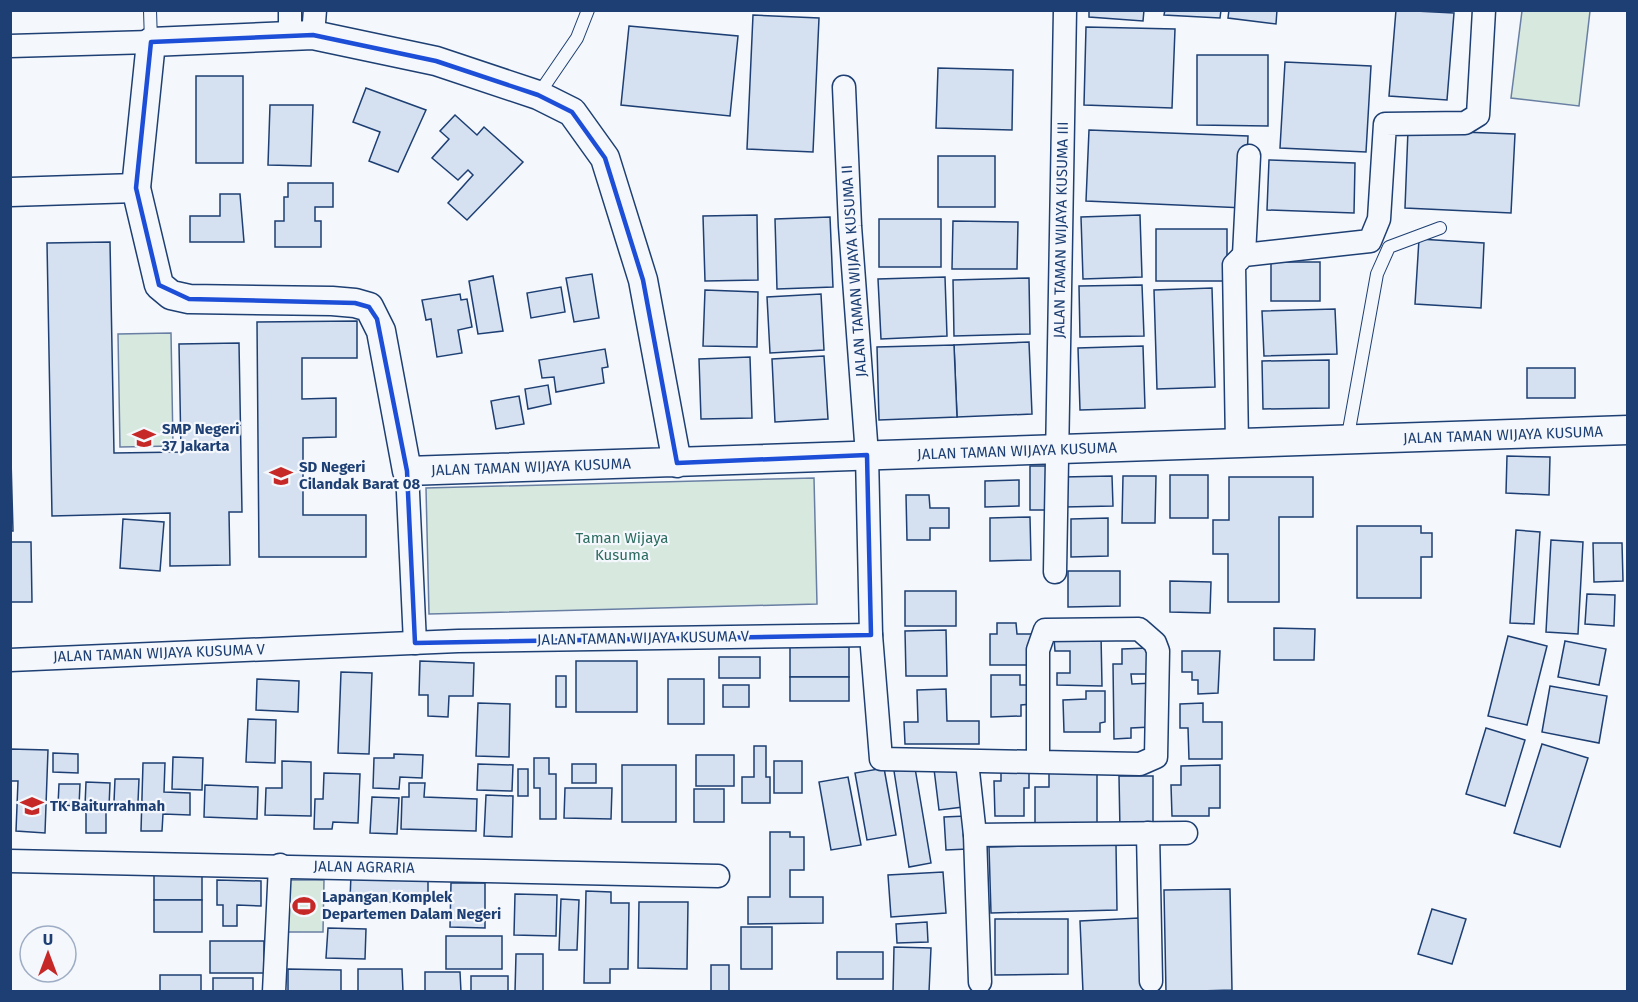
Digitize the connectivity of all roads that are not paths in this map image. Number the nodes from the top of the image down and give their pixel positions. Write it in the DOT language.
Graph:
graph roads {
  1 [pos="150,10"];
  2 [pos="588,10"];
  3 [pos="1065,10"];
  4 [pos="1484,10"];
  5 [pos="302,23"];
  6 [pos="151,42"];
  7 [pos="10,46"];
  8 [pos="844,87"];
  9 [pos="538,95"];
  10 [pos="1249,156"];
  11 [pos="136,189"];
  12 [pos="10,192"];
  13 [pos="1440,228"];
  14 [pos="1244,255"];
  15 [pos="1628,430"];
  16 [pos="1347,441"];
  17 [pos="1237,444"];
  18 [pos="1056,449"];
  19 [pos="867,455"];
  20 [pos="676,463"];
  21 [pos="407,471"];
  22 [pos="1055,572"];
  23 [pos="871,635"];
  24 [pos="415,643"];
  25 [pos="10,660"];
  26 [pos="1038,760"];
  27 [pos="967,762"];
  28 [pos="1148,832"];
  29 [pos="1186,833"];
  30 [pos="975,835"];
  31 [pos="10,861"];
  32 [pos="280,865"];
  33 [pos="718,876"];
  34 [pos="1151,981"];
  35 [pos="980,982"];
  36 [pos="274,992"];
  1 -- 6 [label="lane"];
  2 -- 9 [label="lane"];
  3 -- 18 [label="street, JALAN TAMAN WIJAYA KUSUMA III"];
  4 -- 14 [label="street"];
  5 -- 6 [label="street"];
  5 -- 9 [label="street"];
  6 -- 7 [label="street"];
  6 -- 11 [label="street"];
  8 -- 19 [label="street, JALAN TAMAN WIJAYA KUSUMA II"];
  9 -- 20 [label="street"];
  10 -- 14 [label="street"];
  11 -- 12 [label="street"];
  11 -- 21 [label="street"];
  13 -- 16 [label="lane"];
  14 -- 17 [label="street"];
  15 -- 16 [label="street, JALAN TAMAN WIJAYA KUSUMA"];
  16 -- 17 [label="street, JALAN TAMAN WIJAYA KUSUMA"];
  17 -- 18 [label="street, JALAN TAMAN WIJAYA KUSUMA"];
  18 -- 19 [label="street, JALAN TAMAN WIJAYA KUSUMA"];
  18 -- 22 [label="street, JALAN TAMAN WIJAYA KUSUMA III"];
  19 -- 20 [label="street, JALAN TAMAN WIJAYA KUSUMA"];
  19 -- 23 [label="street, JALAN TAMAN WIJAYA KUSUMA II"];
  20 -- 21 [label="street, JALAN TAMAN WIJAYA KUSUMA"];
  21 -- 24 [label="street"];
  23 -- 24 [label="street, JALAN TAMAN WIJAYA KUSUMA V"];
  23 -- 27 [label="street, JALAN TAMAN WIJAYA KUSUMA II"];
  24 -- 25 [label="street, JALAN TAMAN WIJAYA KUSUMA V"];
  26 -- 26 [label="street"];
  26 -- 27 [label="street"];
  27 -- 30 [label="street"];
  28 -- 29 [label="street"];
  28 -- 30 [label="street"];
  28 -- 34 [label="street"];
  30 -- 35 [label="street"];
  31 -- 32 [label="street, JALAN AGRARIA"];
  32 -- 33 [label="street, JALAN AGRARIA"];
  32 -- 36 [label="street"];
}
